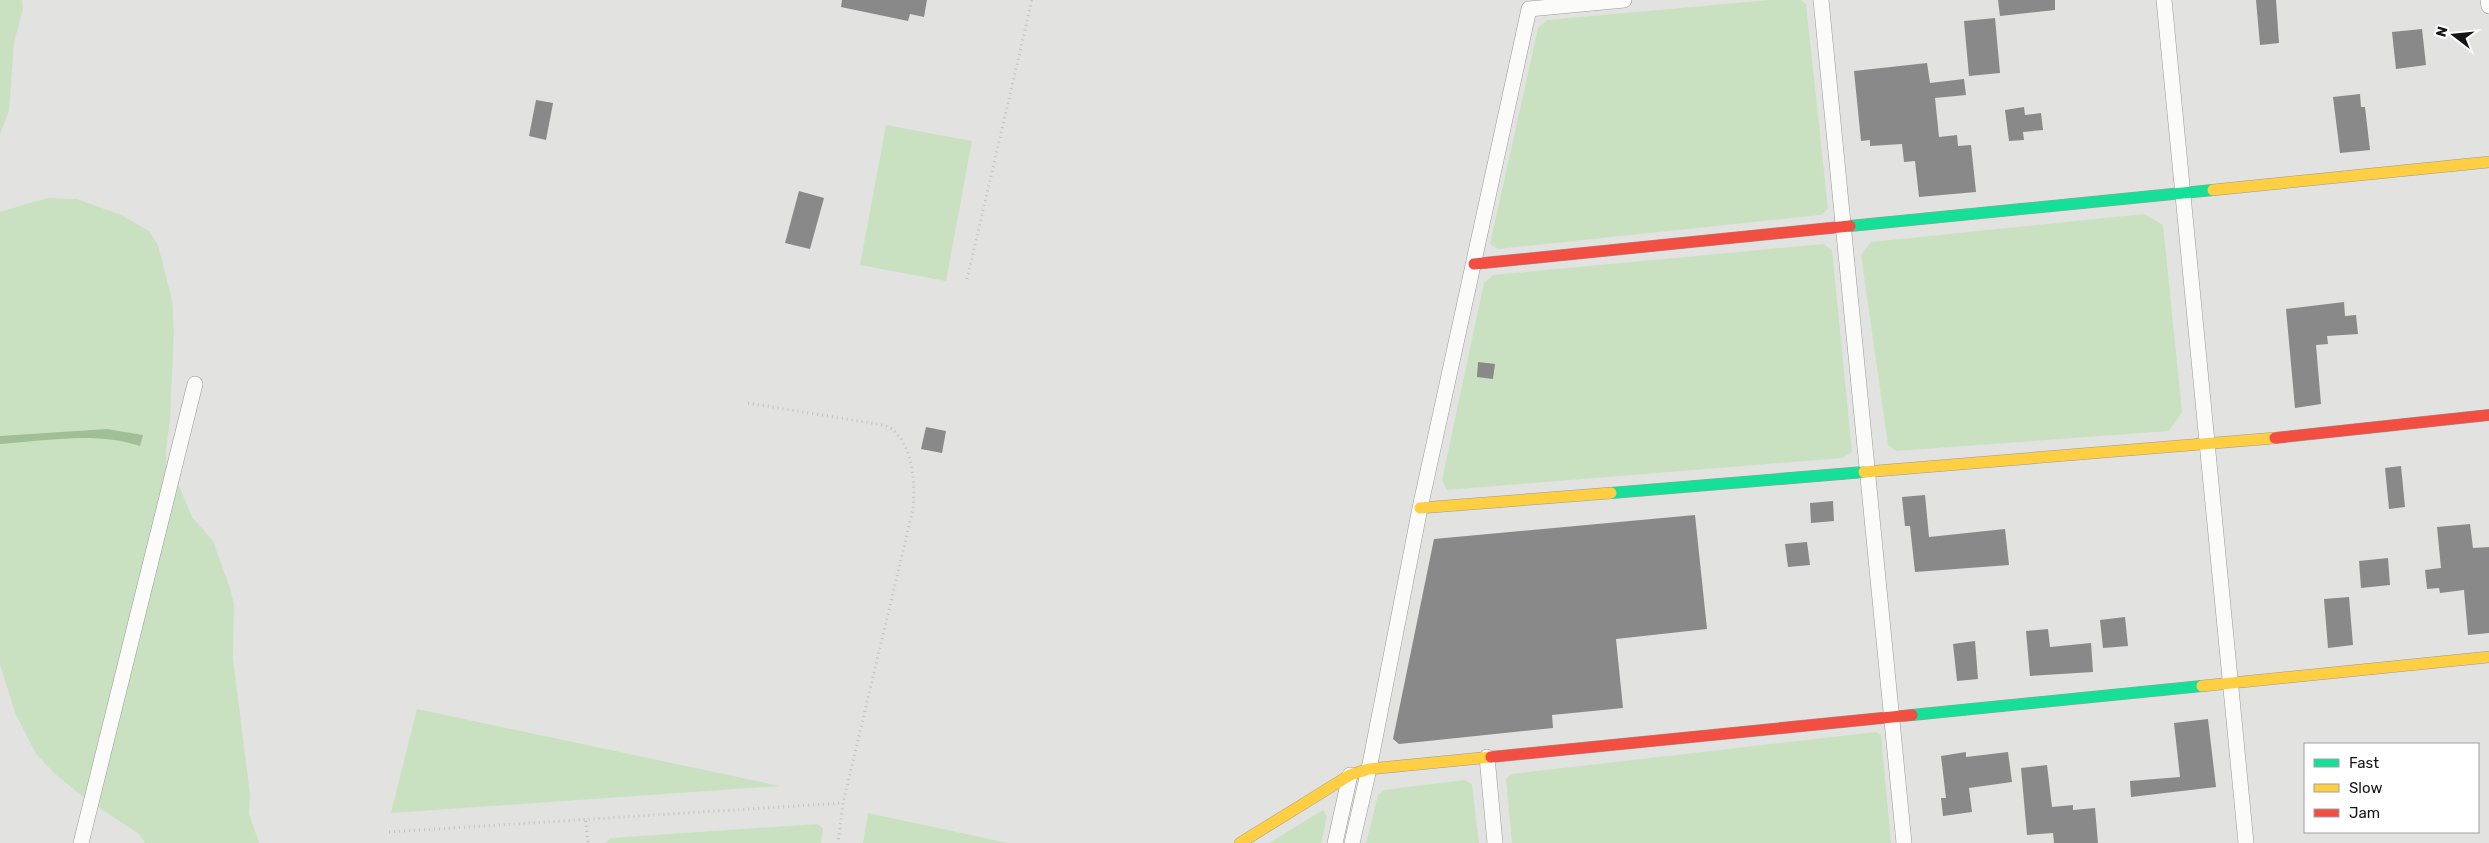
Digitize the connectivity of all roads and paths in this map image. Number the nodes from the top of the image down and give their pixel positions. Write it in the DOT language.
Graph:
graph roads {
  1 [pos="1032,0"];
  2 [pos="1624,0"];
  3 [pos="1821,0"];
  4 [pos="2164,0"];
  5 [pos="2488,0"];
  6 [pos="2489,6"];
  7 [pos="2489,162"];
  8 [pos="2183,194"];
  9 [pos="1844,227"];
  10 [pos="1474,264"];
  11 [pos="967,279"];
  12 [pos="195,384"];
  13 [pos="748,403"];
  14 [pos="2489,415"];
  15 [pos="2207,445"];
  16 [pos="1868,472"];
  17 [pos="1420,508"];
  18 [pos="2489,658"];
  19 [pos="2231,682"];
  20 [pos="1892,716"];
  21 [pos="1487,758"];
  22 [pos="1369,769"];
  23 [pos="1350,775"];
  24 [pos="844,802"];
  25 [pos="586,821"];
  26 [pos="389,832"];
  27 [pos="81,843"];
  28 [pos="588,843"];
  29 [pos="838,843"];
  30 [pos="1240,843"];
  31 [pos="1335,843"];
  32 [pos="1352,843"];
  33 [pos="1496,843"];
  34 [pos="1904,843"];
  35 [pos="2246,843"];
  1 -- 11 [label="path"];
  2 -- 10 [label="street"];
  3 -- 9 [label="street"];
  4 -- 8 [label="street"];
  5 -- 6 [label="street"];
  7 -- 8 [label="street"];
  8 -- 9 [label="street"];
  8 -- 15 [label="street"];
  9 -- 10 [label="street"];
  9 -- 16 [label="street"];
  10 -- 17 [label="street"];
  12 -- 27 [label="street"];
  13 -- 24 [label="path"];
  14 -- 15 [label="street"];
  15 -- 16 [label="street"];
  15 -- 19 [label="street"];
  16 -- 17 [label="street"];
  16 -- 20 [label="street"];
  17 -- 22 [label="street"];
  18 -- 19 [label="street"];
  19 -- 20 [label="street"];
  19 -- 35 [label="street"];
  20 -- 21 [label="street"];
  20 -- 34 [label="street"];
  21 -- 22 [label="street"];
  21 -- 33 [label="street"];
  22 -- 23 [label="street"];
  22 -- 32 [label="street"];
  23 -- 30 [label="street"];
  23 -- 31 [label="street"];
  24 -- 25 [label="path"];
  24 -- 29 [label="path"];
  25 -- 26 [label="path"];
  25 -- 28 [label="path"];
}
